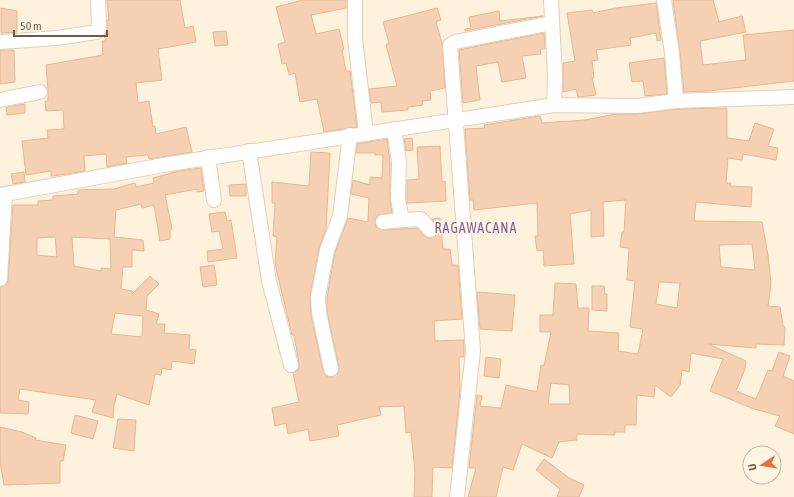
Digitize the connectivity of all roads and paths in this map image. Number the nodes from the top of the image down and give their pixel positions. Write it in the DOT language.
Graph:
graph roads {
  1 [pos="98,0"];
  2 [pos="355,0"];
  3 [pos="551,0"];
  4 [pos="664,0"];
  5 [pos="552,23"];
  6 [pos="0,42"];
  7 [pos="40,92"];
  8 [pos="794,97"];
  9 [pos="0,100"];
  10 [pos="676,101"];
  11 [pos="554,105"];
  12 [pos="456,121"];
  13 [pos="394,129"];
  14 [pos="366,133"];
  15 [pos="350,135"];
  16 [pos="249,151"];
  17 [pos="208,157"];
  18 [pos="3,194"];
  19 [pos="214,200"];
  20 [pos="402,220"];
  21 [pos="383,222"];
  22 [pos="430,230"];
  23 [pos="0,279"];
  24 [pos="291,365"];
  25 [pos="330,369"];
  26 [pos="457,497"];
  1 -- 6 [label="street"];
  2 -- 14 [label="street"];
  3 -- 5 [label="street"];
  4 -- 10 [label="street"];
  5 -- 11 [label="street"];
  5 -- 12 [label="street"];
  7 -- 9 [label="street"];
  8 -- 10 [label="street"];
  10 -- 11 [label="street"];
  11 -- 12 [label="street"];
  12 -- 13 [label="street"];
  12 -- 26 [label="street"];
  13 -- 14 [label="street"];
  13 -- 20 [label="street"];
  14 -- 15 [label="street"];
  15 -- 16 [label="street"];
  15 -- 25 [label="street"];
  16 -- 17 [label="street"];
  16 -- 24 [label="street"];
  17 -- 18 [label="street"];
  17 -- 19 [label="street"];
  18 -- 23 [label="street"];
  20 -- 21 [label="street"];
  20 -- 22 [label="street"];
}
